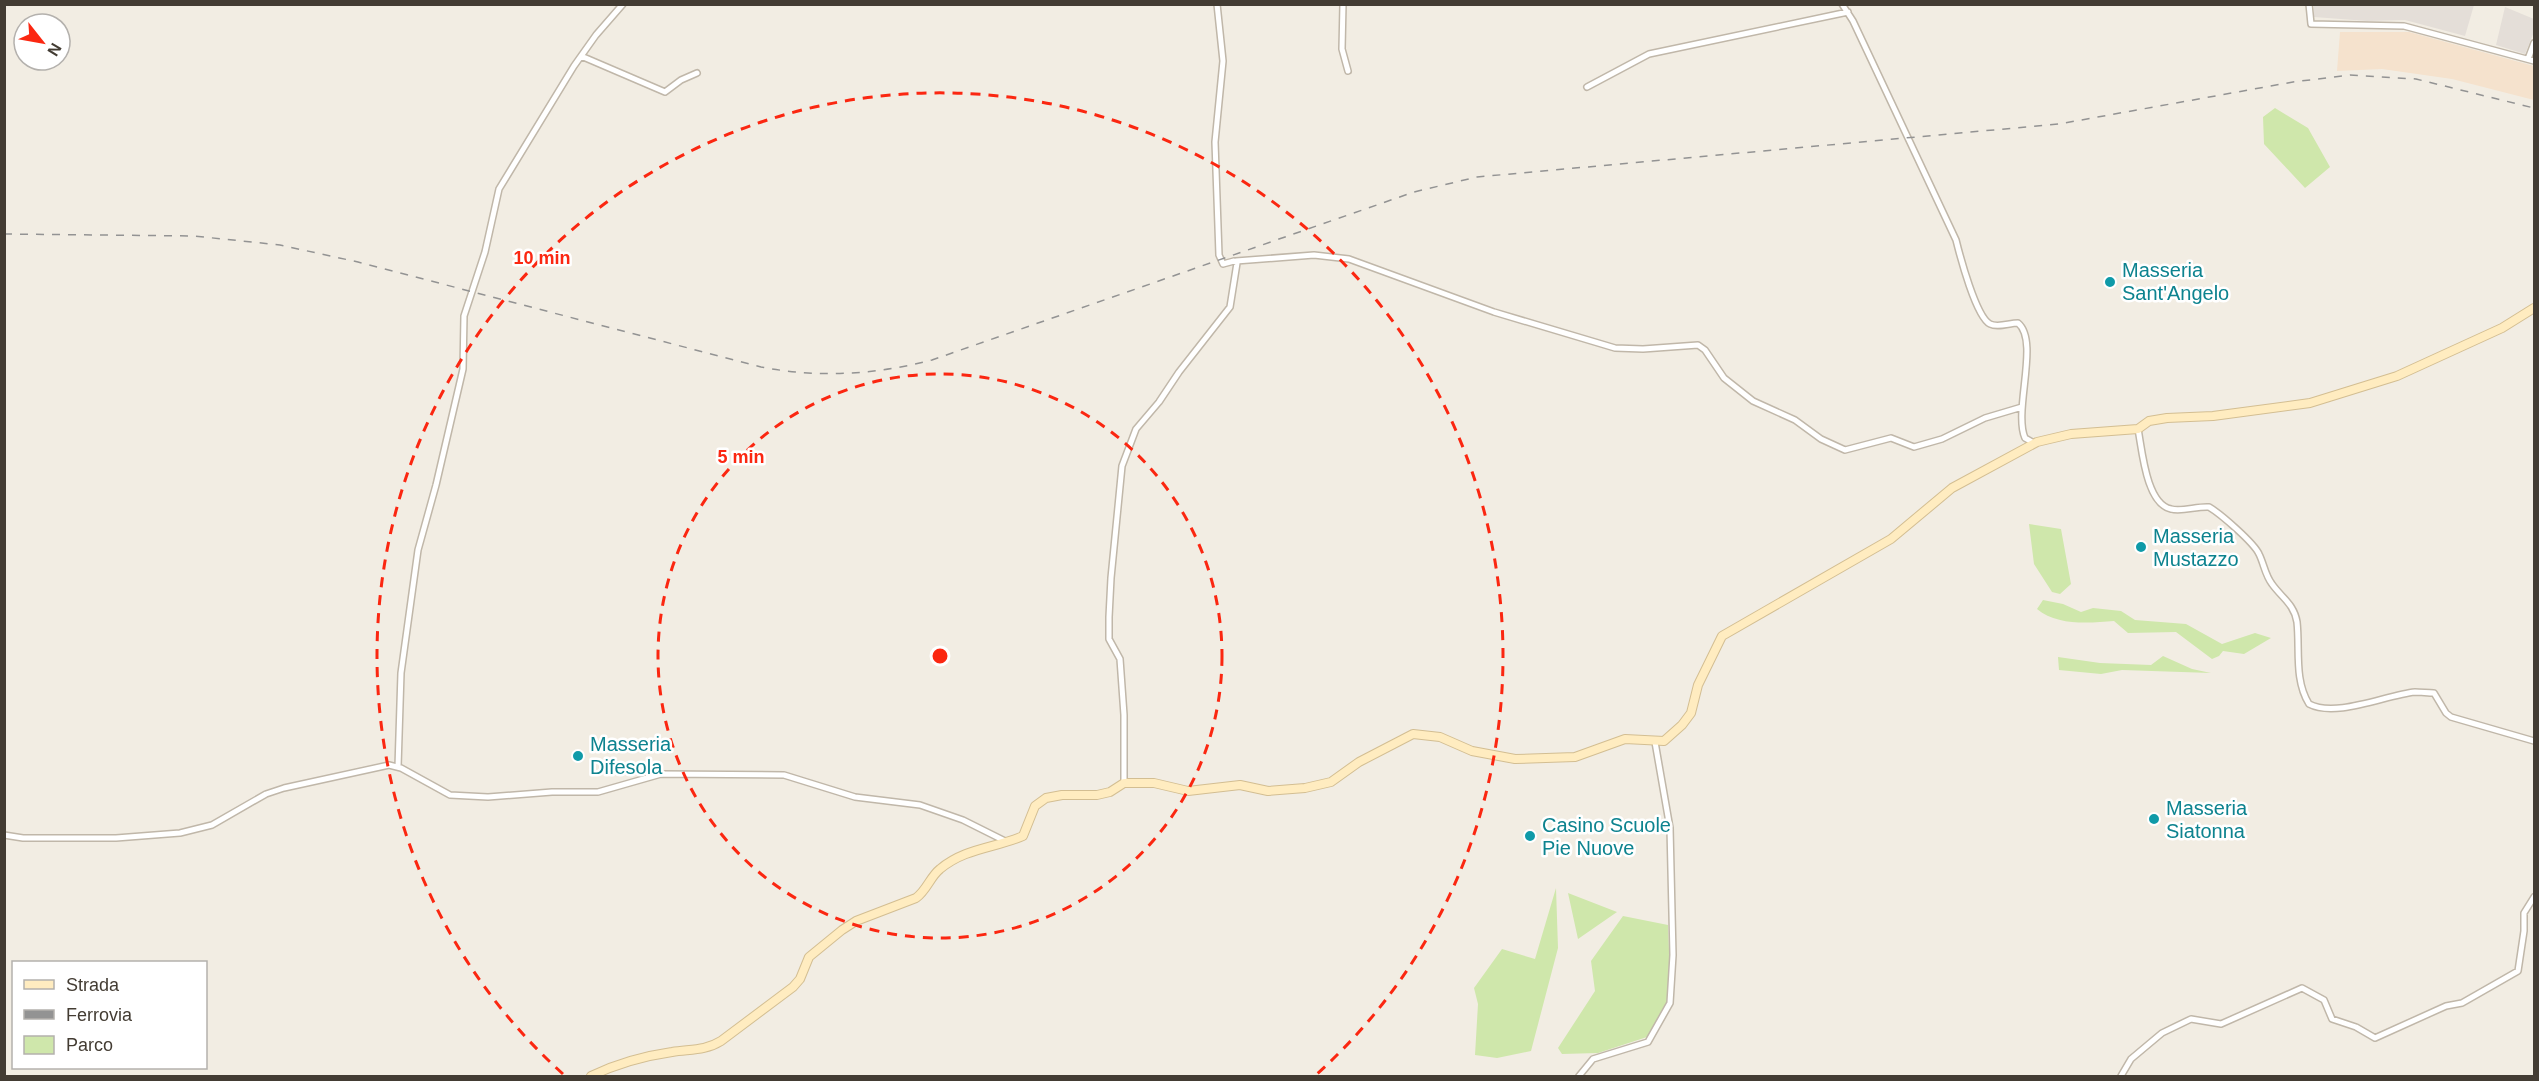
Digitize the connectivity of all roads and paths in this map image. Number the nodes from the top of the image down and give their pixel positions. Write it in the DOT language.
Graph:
graph roads {
  1 [pos="623,4"];
  2 [pos="1217,4"];
  3 [pos="1343,4"];
  4 [pos="1842,4"];
  5 [pos="2309,4"];
  6 [pos="1848,12"];
  7 [pos="2535,43"];
  8 [pos="581,56"];
  9 [pos="2532,60"];
  10 [pos="1348,71"];
  11 [pos="697,73"];
  12 [pos="1587,87"];
  13 [pos="1236,261"];
  14 [pos="2535,308"];
  15 [pos="2022,407"];
  16 [pos="2138,429"];
  17 [pos="2034,443"];
  18 [pos="2535,741"];
  19 [pos="1655,742"];
  20 [pos="398,767"];
  21 [pos="1124,783"];
  22 [pos="4,835"];
  23 [pos="1005,842"];
  24 [pos="2535,897"];
  25 [pos="591,1077"];
  26 [pos="1579,1077"];
  27 [pos="2121,1077"];
  1 -- 8 [label="street"];
  2 -- 13 [label="street"];
  3 -- 10 [label="street"];
  4 -- 6 [label="street"];
  5 -- 9 [label="street"];
  6 -- 12 [label="street"];
  6 -- 15 [label="street"];
  7 -- 9 [label="street"];
  8 -- 11 [label="street"];
  8 -- 20 [label="street"];
  13 -- 15 [label="street"];
  13 -- 21 [label="street"];
  14 -- 16 [label="street"];
  15 -- 17 [label="street"];
  16 -- 17 [label="street"];
  16 -- 18 [label="street"];
  17 -- 19 [label="street"];
  19 -- 21 [label="street"];
  19 -- 26 [label="street"];
  20 -- 22 [label="street"];
  20 -- 23 [label="street"];
  21 -- 23 [label="street"];
  23 -- 25 [label="street"];
  24 -- 27 [label="street"];
}
